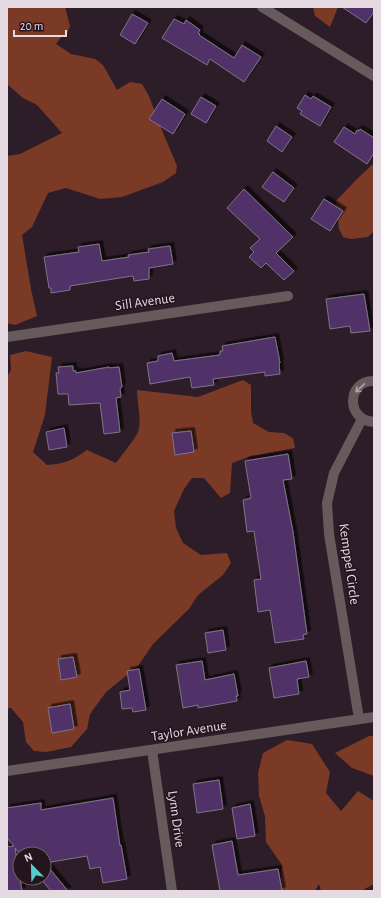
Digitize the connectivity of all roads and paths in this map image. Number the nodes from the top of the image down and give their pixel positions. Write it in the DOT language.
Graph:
graph roads {
  1 [pos="262,7"];
  2 [pos="374,76"];
  3 [pos="288,296"];
  4 [pos="7,336"];
  5 [pos="374,381"];
  6 [pos="362,419"];
  7 [pos="374,422"];
  8 [pos="374,717"];
  9 [pos="359,719"];
  10 [pos="152,750"];
  11 [pos="7,771"];
  12 [pos="172,891"];
  1 -- 2 [label="street"];
  3 -- 4 [label="street, Sill Avenue"];
  5 -- 6 [label="street, one-way"];
  6 -- 7 [label="street"];
  6 -- 9 [label="street, Kemppel Circle"];
  8 -- 9 [label="street, Taylor Avenue"];
  9 -- 10 [label="street, Taylor Avenue"];
  10 -- 11 [label="street, Taylor Avenue"];
  10 -- 12 [label="street, Lynn Drive"];
}
